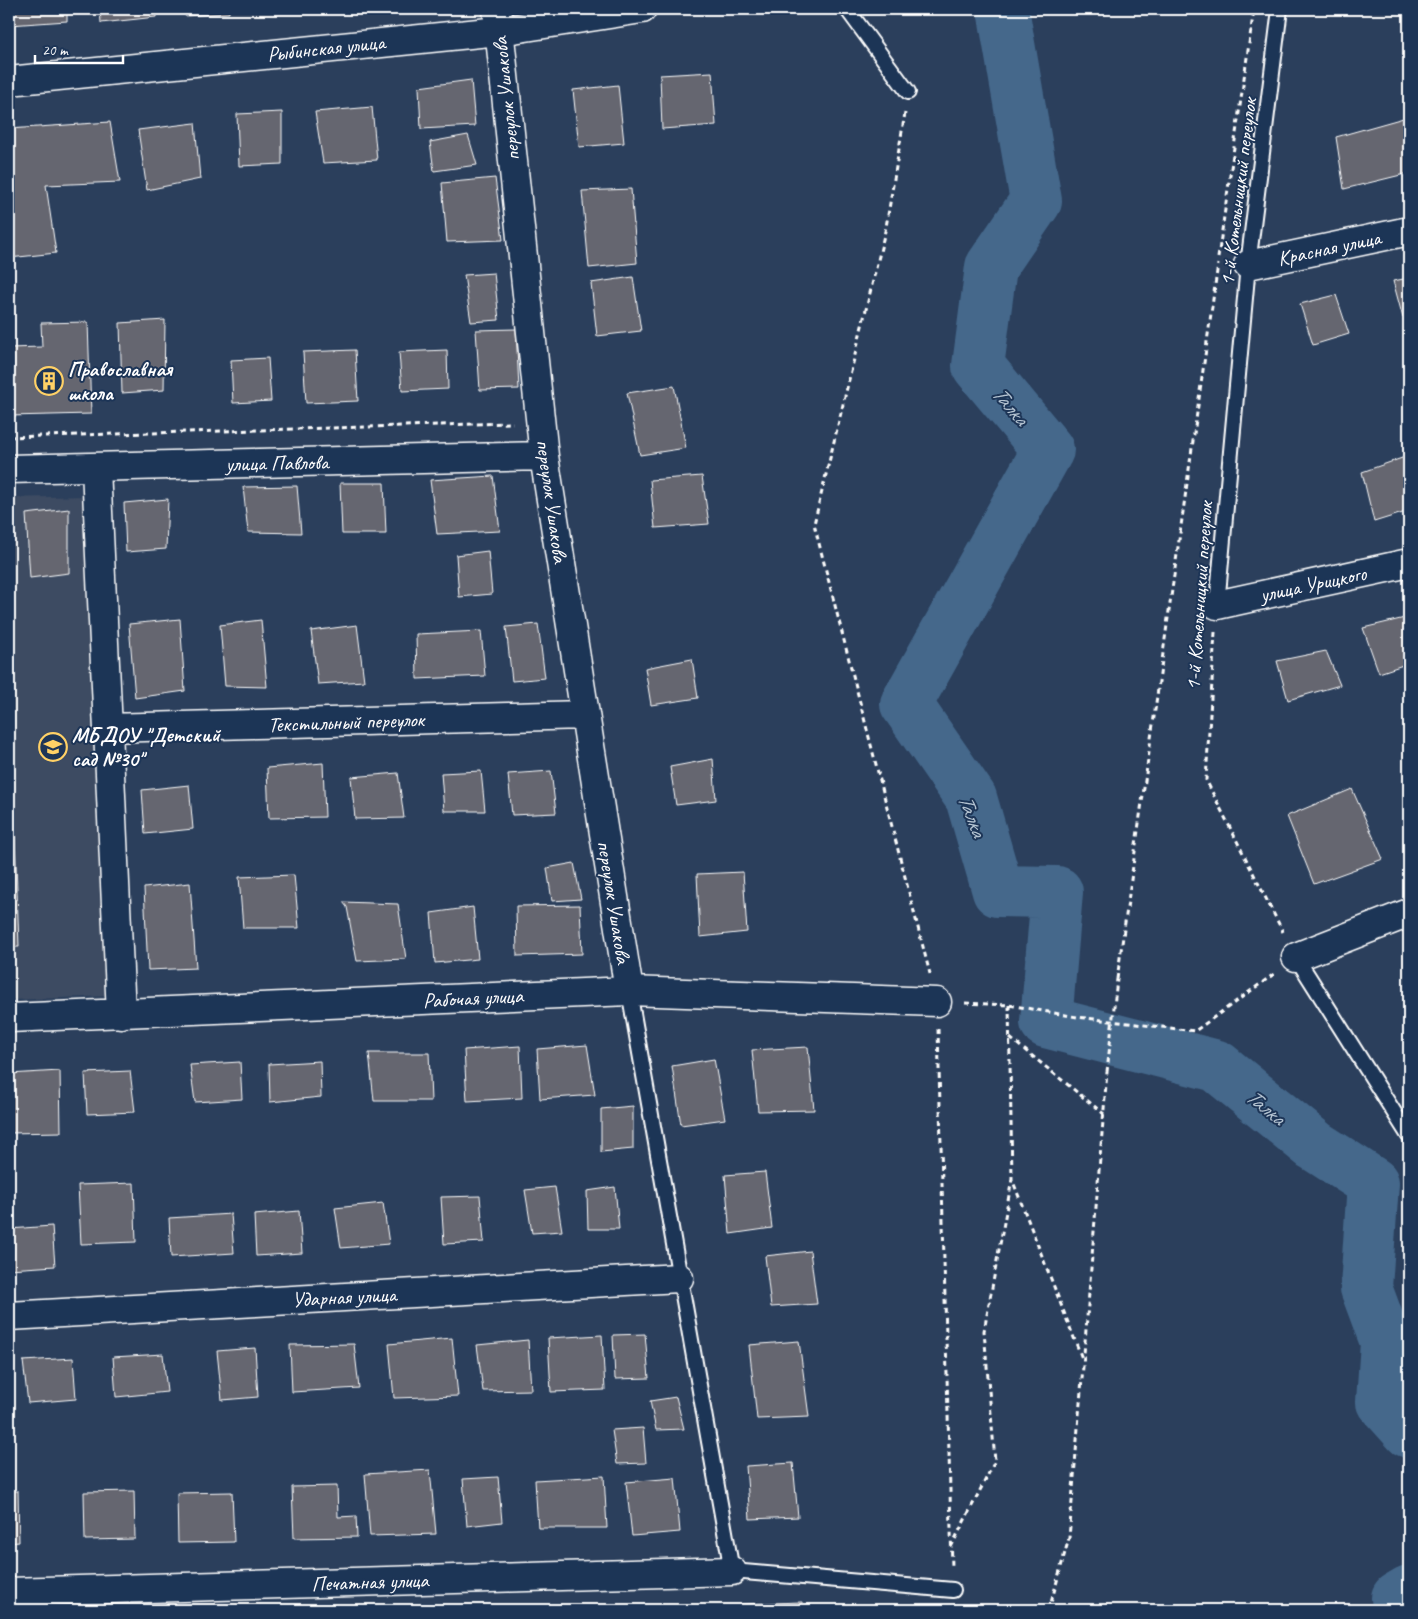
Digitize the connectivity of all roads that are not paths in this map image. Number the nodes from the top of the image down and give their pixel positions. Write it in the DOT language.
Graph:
graph roads {
  1 [pos="642,9"];
  2 [pos="847,9"];
  3 [pos="1280,9"];
  4 [pos="498,20"];
  5 [pos="9,81"];
  6 [pos="908,92"];
  7 [pos="1409,231"];
  8 [pos="1248,265"];
  9 [pos="544,456"];
  10 [pos="96,468"];
  11 [pos="9,469"];
  12 [pos="1409,563"];
  13 [pos="1217,605"];
  14 [pos="584,715"];
  15 [pos="108,728"];
  16 [pos="1409,913"];
  17 [pos="1296,957"];
  18 [pos="628,991"];
  19 [pos="937,1002"];
  20 [pos="121,1014"];
  21 [pos="9,1018"];
  22 [pos="1409,1136"];
  23 [pos="679,1278"];
  24 [pos="9,1316"];
  25 [pos="732,1571"];
  26 [pos="952,1590"];
  27 [pos="9,1592"];
  1 -- 4 [label="street, Рыбинская улица"];
  2 -- 6 [label="lane"];
  3 -- 8 [label="lane, 1-й Котельницкий переулок"];
  4 -- 5 [label="street, Рыбинская улица"];
  4 -- 9 [label="street, переулок Ушакова"];
  7 -- 8 [label="street, Красная улица"];
  8 -- 13 [label="lane, 1-й Котельницкий переулок"];
  9 -- 10 [label="street, улица Павлова"];
  9 -- 14 [label="street, переулок Ушакова"];
  10 -- 11 [label="street, улица Павлова"];
  10 -- 15 [label="street"];
  12 -- 13 [label="street, улица Урицкого"];
  14 -- 15 [label="street, Текстильный переулок"];
  14 -- 18 [label="street, переулок Ушакова"];
  15 -- 20 [label="street"];
  16 -- 17 [label="street"];
  17 -- 22 [label="lane"];
  18 -- 19 [label="street, Рабочая улица"];
  18 -- 20 [label="street, Рабочая улица"];
  18 -- 23 [label="lane"];
  20 -- 21 [label="street, Рабочая улица"];
  23 -- 24 [label="street, Ударная улица"];
  23 -- 25 [label="lane"];
  25 -- 26 [label="lane"];
  25 -- 27 [label="street, Печатная улица"];
}
